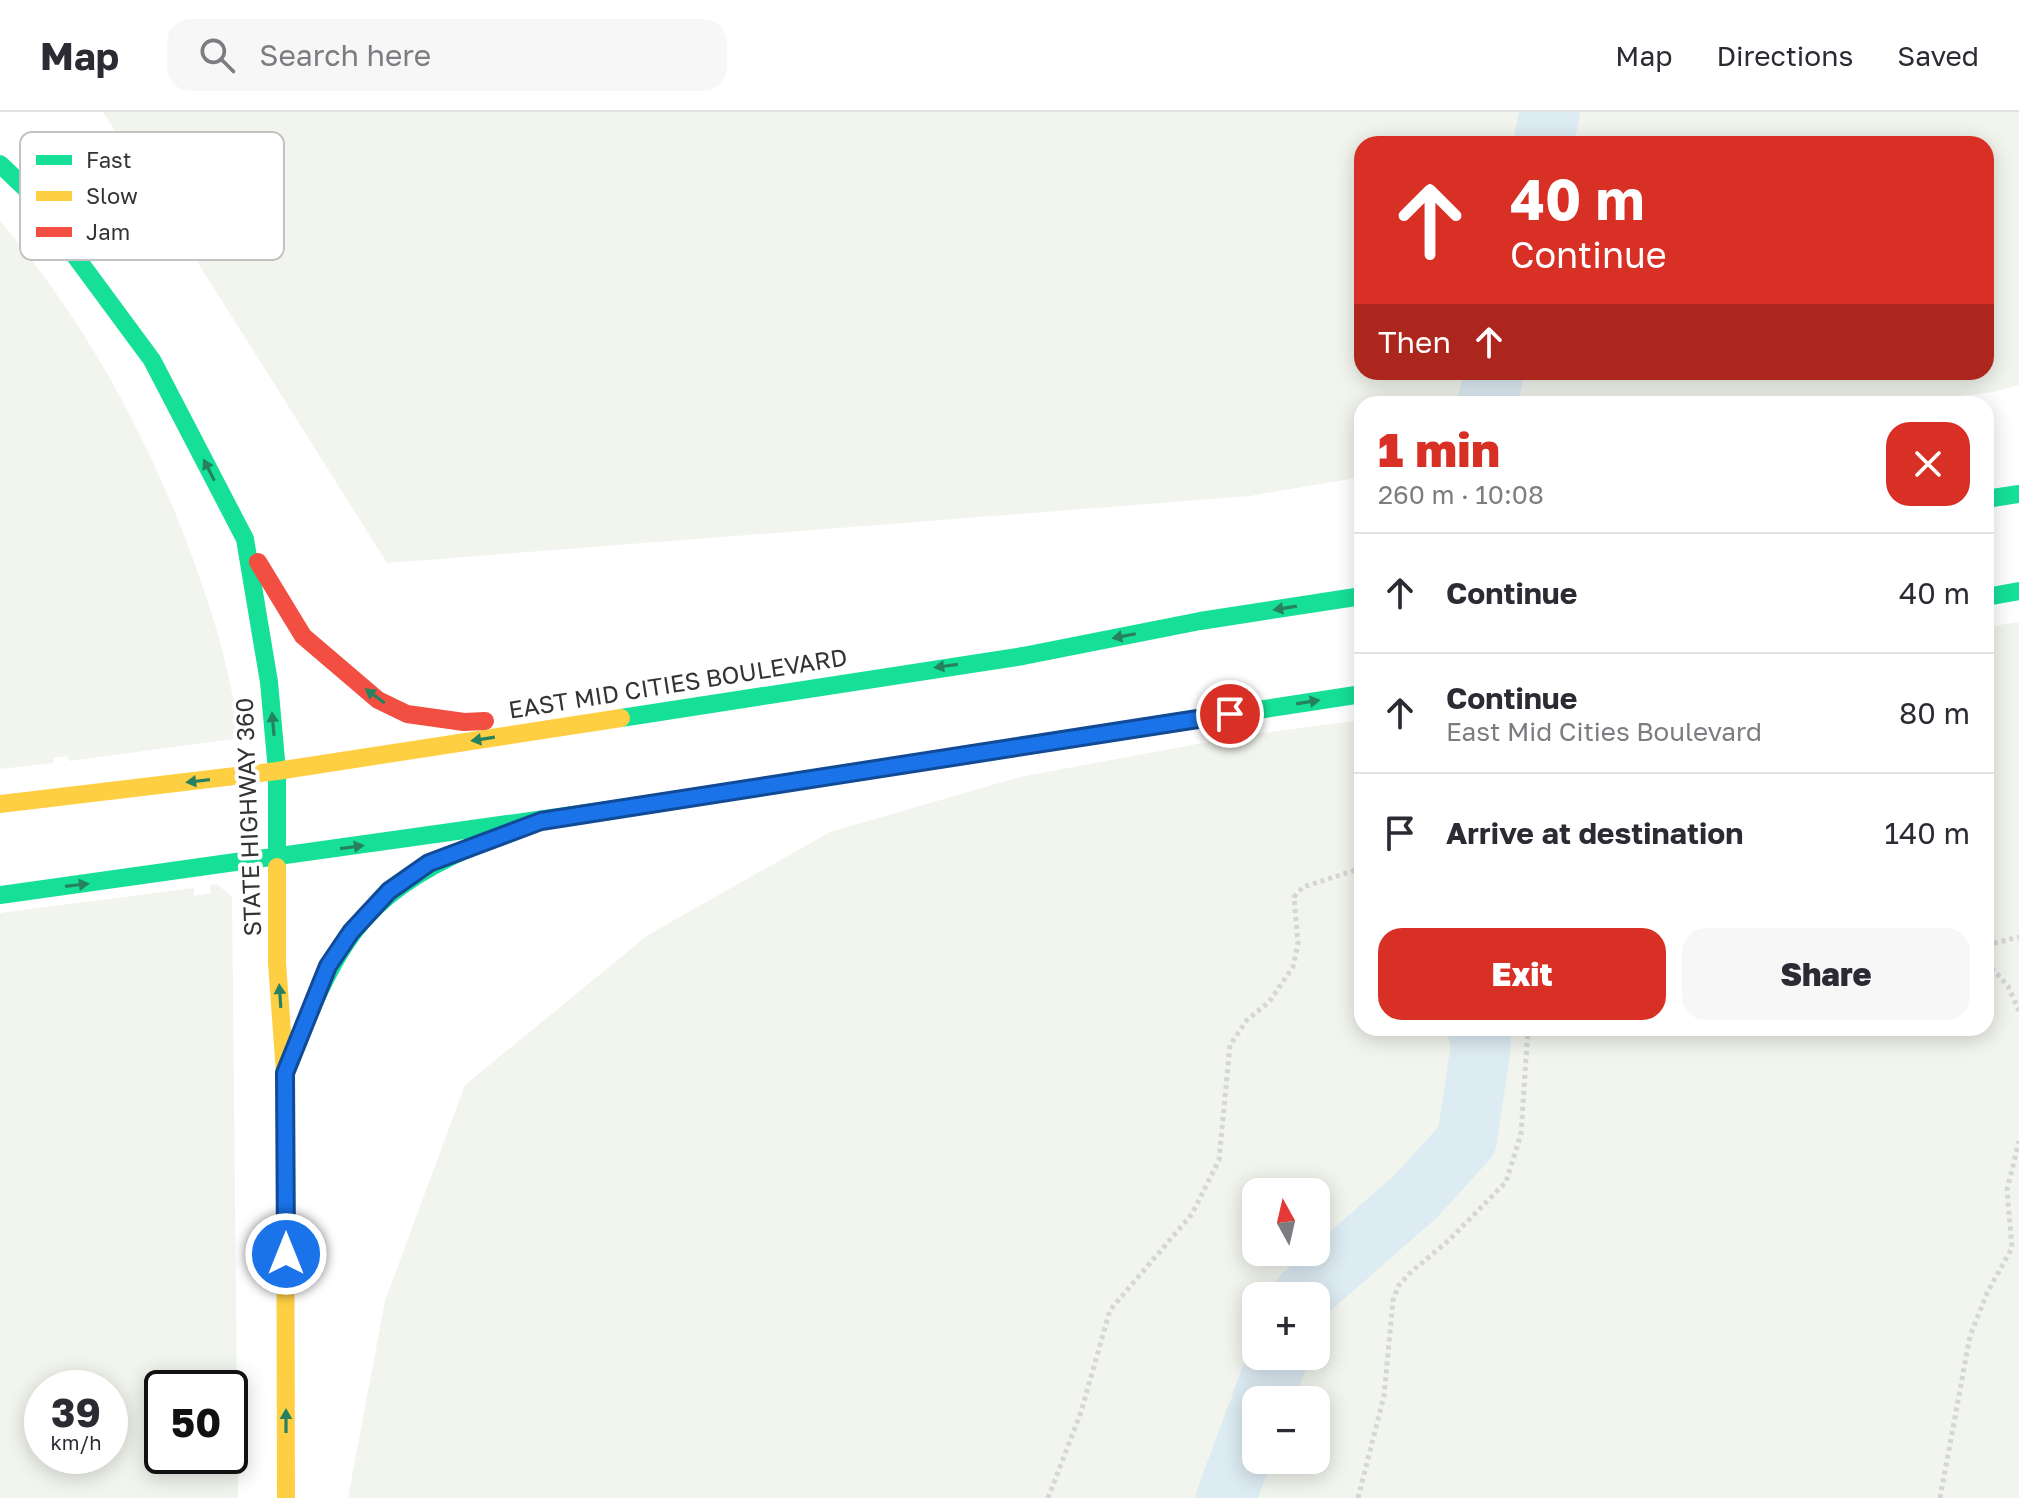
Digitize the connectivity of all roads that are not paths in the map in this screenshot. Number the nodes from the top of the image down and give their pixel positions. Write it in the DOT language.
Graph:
graph roads {
  1 [pos="0,164"];
  2 [pos="20,183"];
  3 [pos="78,260"];
  4 [pos="2019,494"];
  5 [pos="1994,498"];
  6 [pos="245,539"];
  7 [pos="2019,591"];
  8 [pos="1994,596"];
  9 [pos="1354,597"];
  10 [pos="1354,695"];
  11 [pos="671,710"];
  12 [pos="277,771"];
  13 [pos="0,804"];
  14 [pos="541,821"];
  15 [pos="275,858"];
  16 [pos="0,895"];
  17 [pos="285,1073"];
  18 [pos="286,1498"];
  2 -- 1 [label="main road, STATE HIGHWAY 360, one-way"];
  6 -- 3 [label="main road, STATE HIGHWAY 360, one-way"];
  4 -- 5 [label="main road"];
  11 -- 6 [label="main road, one-way"];
  12 -- 6 [label="main road, STATE HIGHWAY 360, one-way"];
  7 -- 8 [label="main road"];
  9 -- 11 [label="main road, EAST MID CITIES BOULEVARD, one-way"];
  14 -- 10 [label="main road, one-way"];
  11 -- 12 [label="main road, EAST MID CITIES BOULEVARD, one-way"];
  12 -- 13 [label="main road, EAST MID CITIES BOULEVARD, one-way"];
  12 -- 15 [label="main road, STATE HIGHWAY 360"];
  15 -- 14 [label="main road, one-way"];
  14 -- 17 [label="main road"];
  16 -- 15 [label="main road, one-way"];
  17 -- 15 [label="main road, STATE HIGHWAY 360, one-way"];
  18 -- 17 [label="main road, STATE HIGHWAY 360, one-way"];
}
